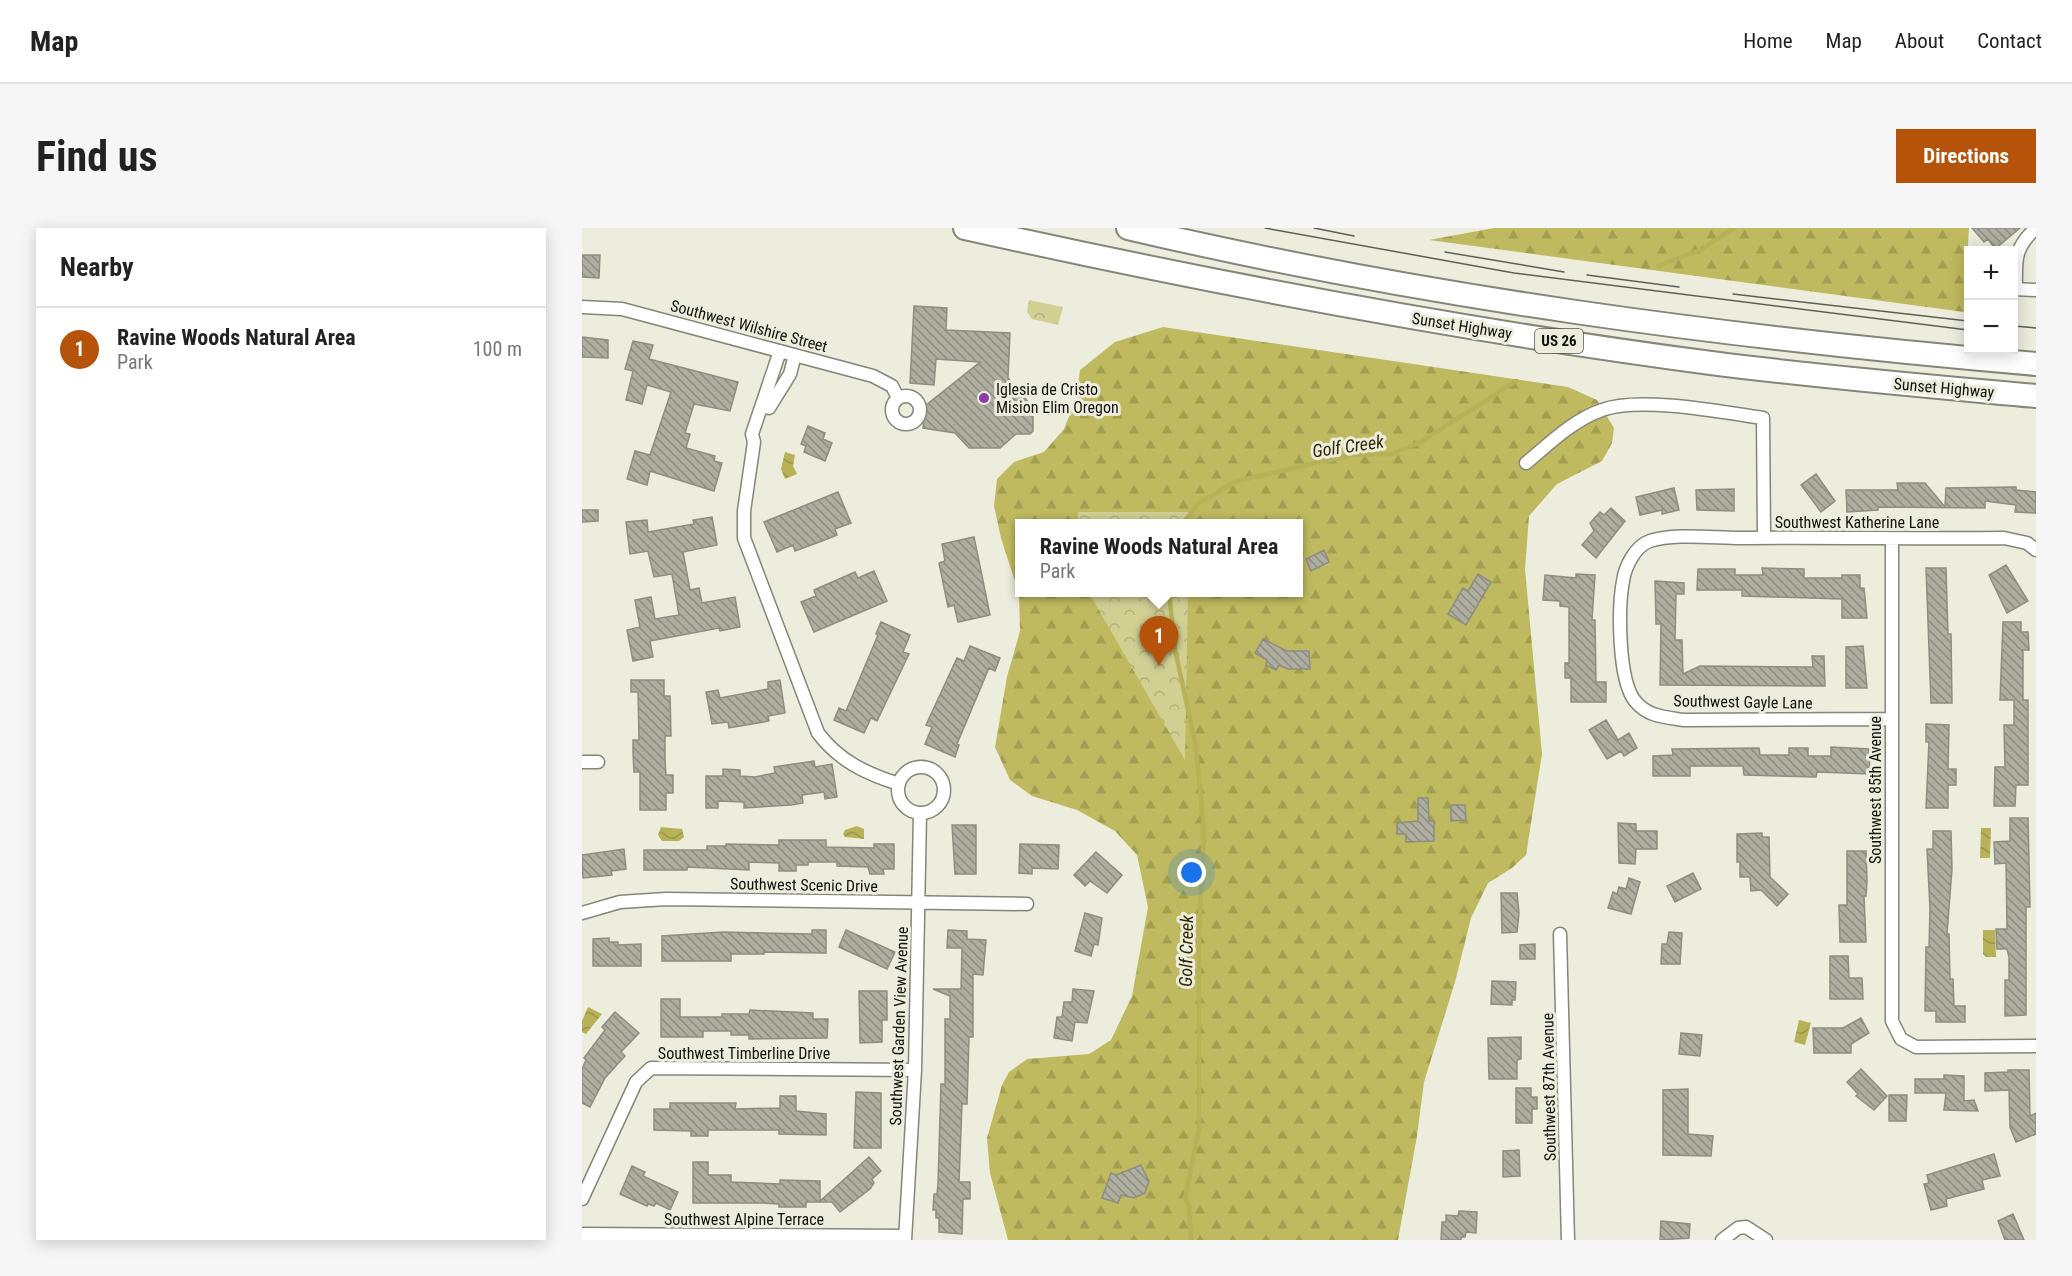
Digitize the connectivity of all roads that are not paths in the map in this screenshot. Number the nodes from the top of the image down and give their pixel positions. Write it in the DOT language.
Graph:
graph roads {
  1 [pos="965,228"];
  2 [pos="1128,228"];
  3 [pos="2036,228"];
  4 [pos="2018,258"];
  5 [pos="2018,289"];
  6 [pos="2036,290"];
  7 [pos="582,307"];
  8 [pos="780,351"];
  9 [pos="795,355"];
  10 [pos="2036,364"];
  11 [pos="2036,396"];
  12 [pos="898,398"];
  13 [pos="754,442"];
  14 [pos="1526,464"];
  15 [pos="1764,538"];
  16 [pos="1892,539"];
  17 [pos="2036,550"];
  18 [pos="1892,719"];
  19 [pos="582,762"];
  20 [pos="598,762"];
  21 [pos="899,784"];
  22 [pos="920,813"];
  23 [pos="920,903"];
  24 [pos="1027,904"];
  25 [pos="582,913"];
  26 [pos="1560,934"];
  27 [pos="2036,1046"];
  28 [pos="915,1070"];
  29 [pos="582,1199"];
  30 [pos="582,1234"];
  31 [pos="743,1238"];
  32 [pos="905,1238"];
  33 [pos="1568,1240"];
  34 [pos="1722,1240"];
  35 [pos="1766,1240"];
  1 -- 11 [label="highway, Sunset Highway / US 26"];
  2 -- 10 [label="highway, Sunset Highway / US 26"];
  3 -- 4 [label="street"];
  5 -- 6 [label="street"];
  7 -- 8 [label="street, Southwest Wilshire Street"];
  8 -- 9 [label="street, Southwest Wilshire Street"];
  8 -- 13 [label="street"];
  9 -- 12 [label="street, Southwest Wilshire Street"];
  9 -- 13 [label="street"];
  13 -- 21 [label="street"];
  14 -- 15 [label="street, Southwest Katherine Lane"];
  15 -- 16 [label="street, Southwest Katherine Lane"];
  15 -- 18 [label="street, Southwest Gayle Lane"];
  16 -- 17 [label="street, Southwest Katherine Lane"];
  16 -- 18 [label="street, Southwest 85th Avenue"];
  18 -- 27 [label="street, Southwest 85th Avenue"];
  19 -- 20 [label="street"];
  21 -- 22 [label="street"];
  21 -- 22 [label="street"];
  22 -- 23 [label="street, Southwest Garden View Avenue"];
  23 -- 24 [label="street, Southwest Scenic Drive"];
  23 -- 25 [label="street, Southwest Scenic Drive"];
  23 -- 28 [label="street, Southwest Garden View Avenue"];
  26 -- 33 [label="street, Southwest 87th Avenue"];
  28 -- 29 [label="street, Southwest Timberline Drive"];
  28 -- 32 [label="street, Southwest Garden View Avenue"];
  30 -- 31 [label="street, Southwest Alpine Terrace"];
  31 -- 32 [label="street, Southwest Alpine Terrace"];
  34 -- 35 [label="street"];
}
